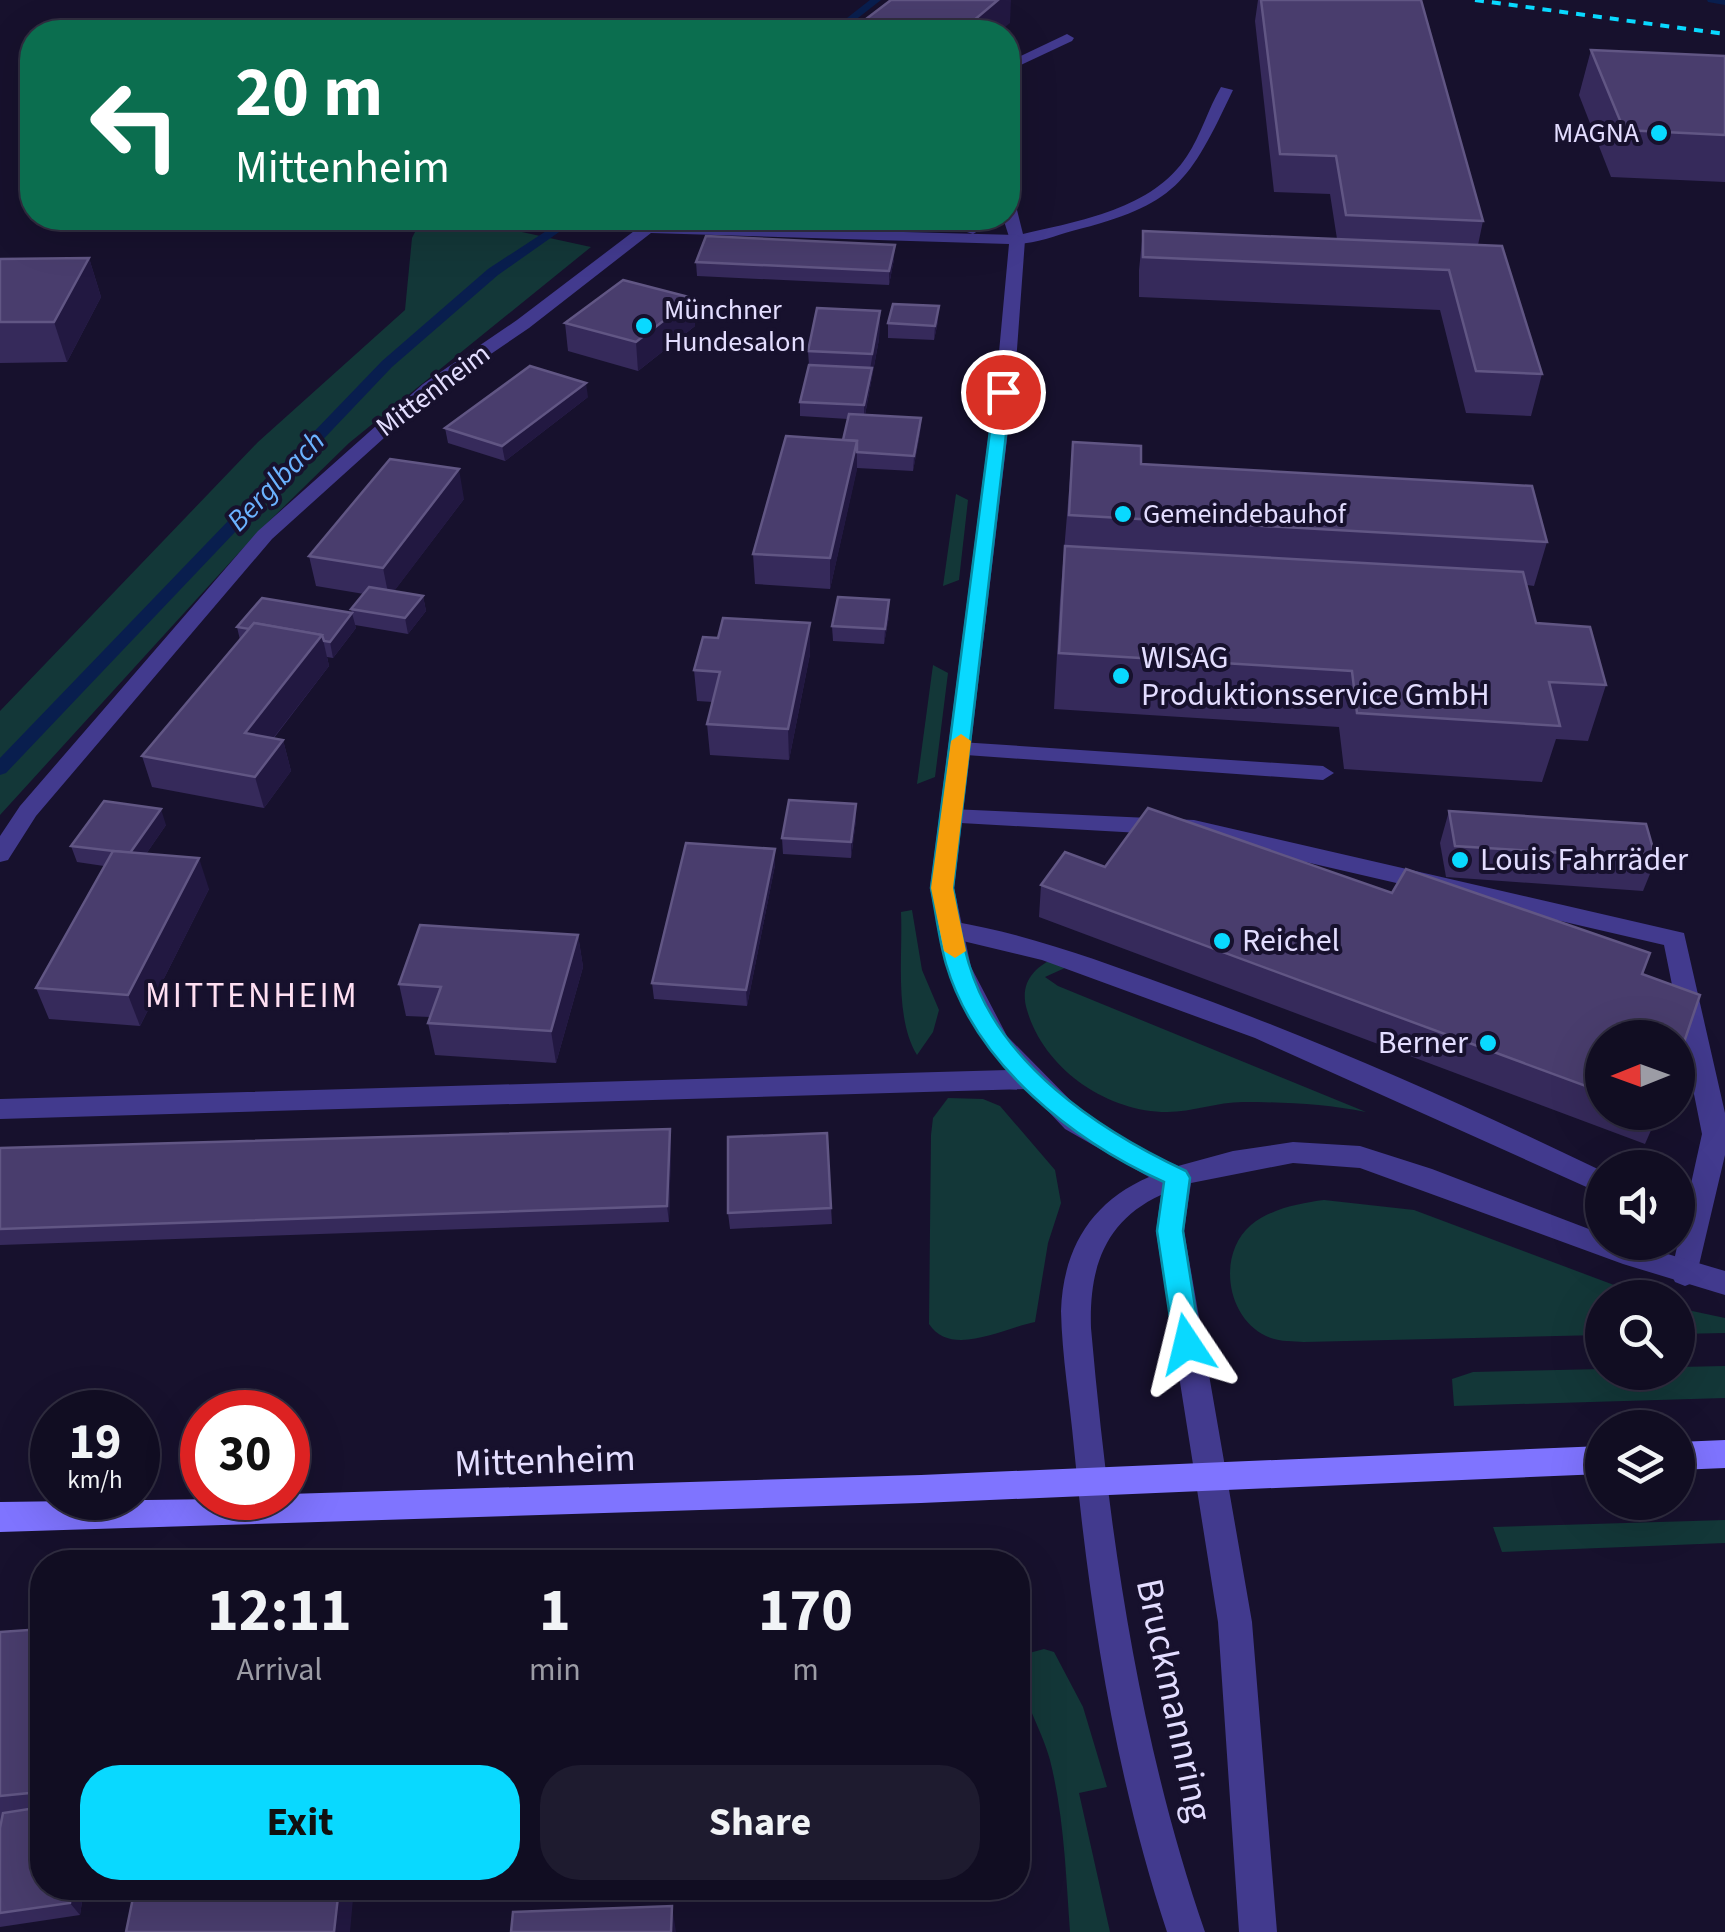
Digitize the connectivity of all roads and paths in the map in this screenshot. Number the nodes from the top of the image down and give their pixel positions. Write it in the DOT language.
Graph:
graph roads {
  1 [pos="1067,38"];
  2 [pos="1020,62"];
  3 [pos="1226,90"];
  4 [pos="644,230"];
  5 [pos="709,230"];
  6 [pos="978,230"];
  7 [pos="1014,230"];
  8 [pos="1017,240"];
  9 [pos="960,750"];
  10 [pos="1323,773"];
  11 [pos="951,817"];
  12 [pos="0,854"];
  13 [pos="951,930"];
  14 [pos="1031,1079"];
  15 [pos="0,1109"];
  16 [pos="1585,1175"];
  17 [pos="1178,1178"];
  18 [pos="1695,1197"];
  19 [pos="1685,1260"];
  20 [pos="1685,1274"];
  21 [pos="1725,1283"];
  22 [pos="1725,1454"];
  23 [pos="1695,1455"];
  24 [pos="1585,1461"];
  25 [pos="1214,1476"];
  26 [pos="1093,1482"];
  27 [pos="0,1516"];
  28 [pos="1186,1932"];
  29 [pos="1258,1932"];
  1 -- 2 [label="street"];
  3 -- 8 [label="street"];
  4 -- 12 [label="street, Mittenheim"];
  5 -- 8 [label="street, Mittenheim"];
  6 -- 8 [label="street"];
  7 -- 8 [label="street"];
  8 -- 9 [label="street"];
  9 -- 10 [label="street"];
  9 -- 11 [label="street"];
  11 -- 13 [label="street"];
  11 -- 18 [label="street"];
  13 -- 14 [label="street"];
  13 -- 16 [label="street"];
  14 -- 15 [label="street"];
  14 -- 17 [label="street"];
  17 -- 20 [label="street, Bruckmannring"];
  17 -- 25 [label="street, Bruckmannring"];
  17 -- 26 [label="street, Bruckmannring"];
  19 -- 20 [label="street"];
  20 -- 21 [label="street, Bruckmannring"];
  22 -- 23 [label="main road"];
  24 -- 25 [label="main road, Mittenheim"];
  25 -- 26 [label="main road, Mittenheim"];
  25 -- 29 [label="street, Bruckmannring"];
  26 -- 27 [label="main road, Mittenheim"];
  26 -- 28 [label="street, Bruckmannring"];
}
